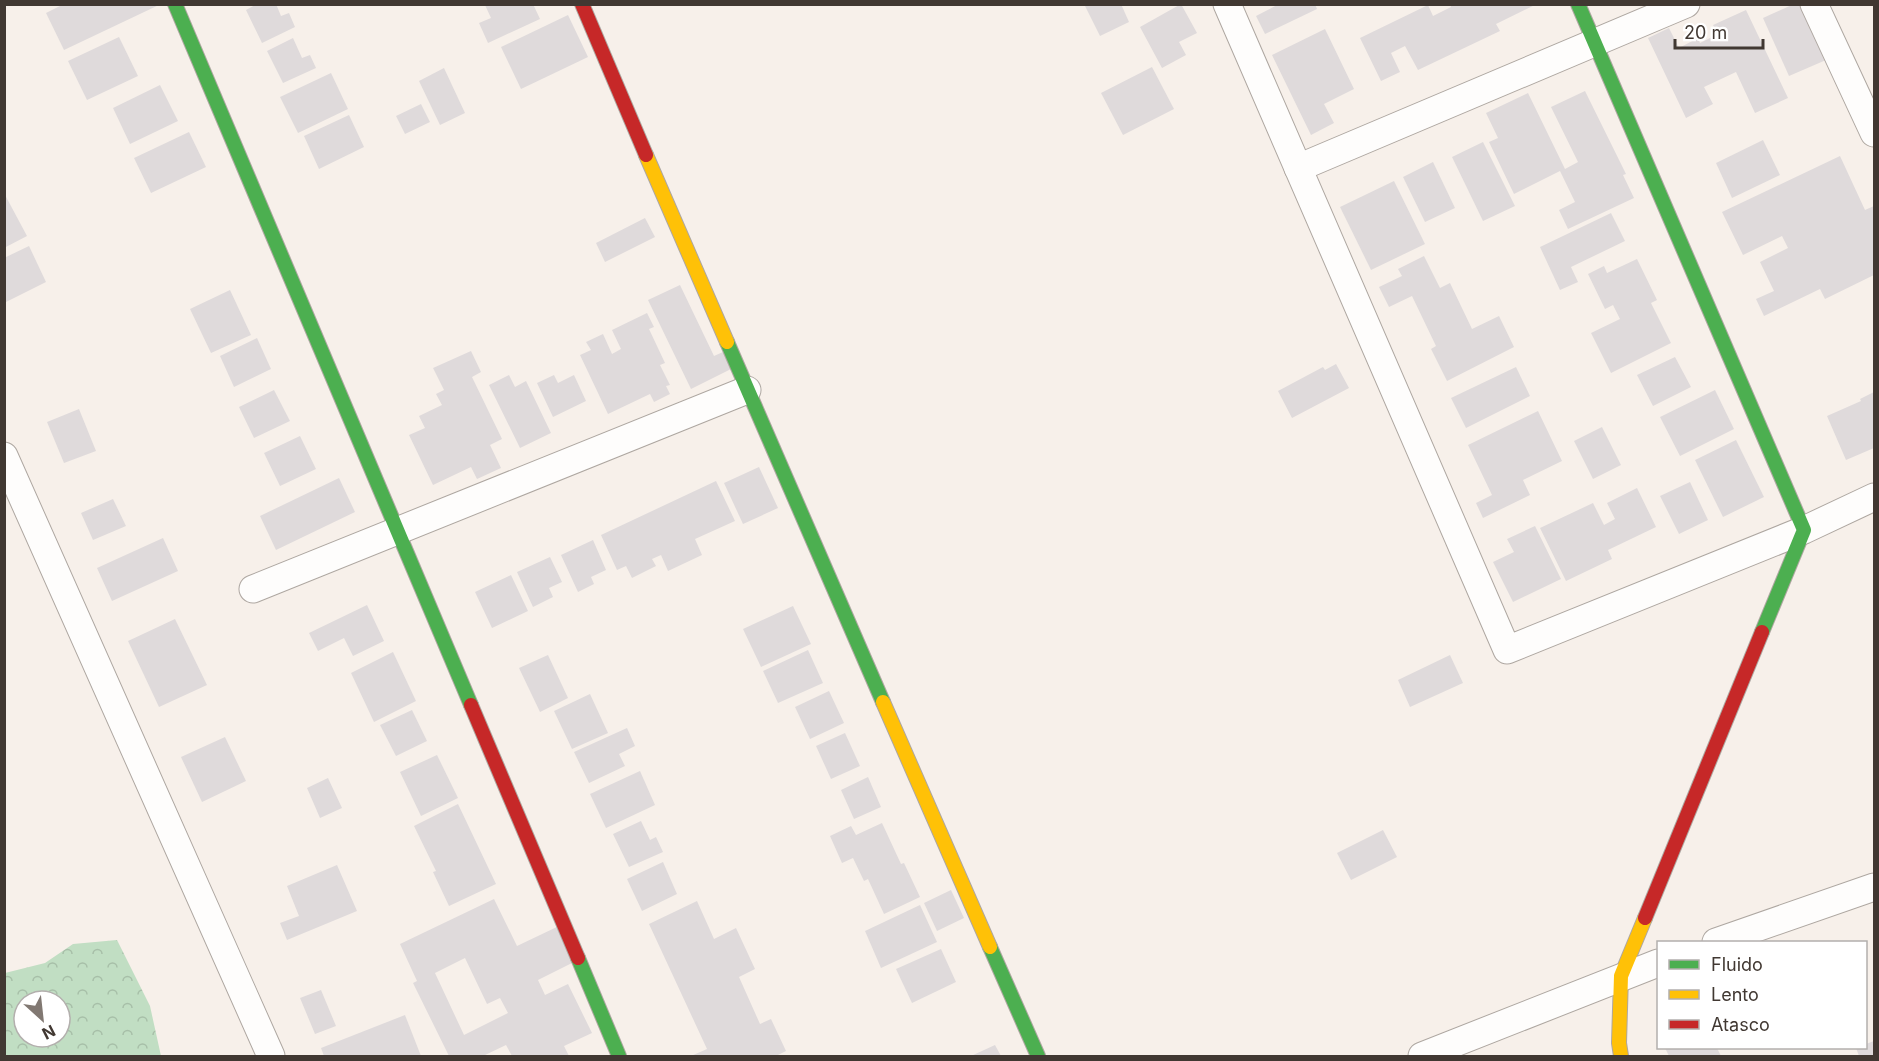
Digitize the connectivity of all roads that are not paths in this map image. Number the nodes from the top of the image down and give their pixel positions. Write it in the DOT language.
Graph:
graph roads {
  1 [pos="175,4"];
  2 [pos="582,4"];
  3 [pos="1227,4"];
  4 [pos="1578,4"];
  5 [pos="1686,4"];
  6 [pos="1814,4"];
  7 [pos="1595,43"];
  8 [pos="1875,133"];
  9 [pos="1298,168"];
  10 [pos="747,390"];
  11 [pos="4,456"];
  12 [pos="1875,497"];
  13 [pos="1804,530"];
  14 [pos="398,531"];
  15 [pos="253,589"];
  16 [pos="1875,887"];
  17 [pos="1719,941"];
  18 [pos="1657,964"];
  19 [pos="1621,976"];
  20 [pos="272,1056"];
  21 [pos="619,1056"];
  22 [pos="1038,1056"];
  23 [pos="1422,1056"];
  24 [pos="1621,1056"];
  1 -- 14 [label="street"];
  2 -- 10 [label="street"];
  3 -- 9 [label="street"];
  4 -- 7 [label="street"];
  5 -- 7 [label="street"];
  6 -- 8 [label="street"];
  7 -- 9 [label="street"];
  7 -- 13 [label="street"];
  9 -- 13 [label="street"];
  10 -- 14 [label="street"];
  10 -- 22 [label="street"];
  11 -- 20 [label="street"];
  12 -- 13 [label="street"];
  13 -- 19 [label="street"];
  14 -- 15 [label="street"];
  14 -- 21 [label="street"];
  16 -- 17 [label="street"];
  18 -- 19 [label="street"];
  19 -- 23 [label="street"];
  19 -- 24 [label="street"];
}
